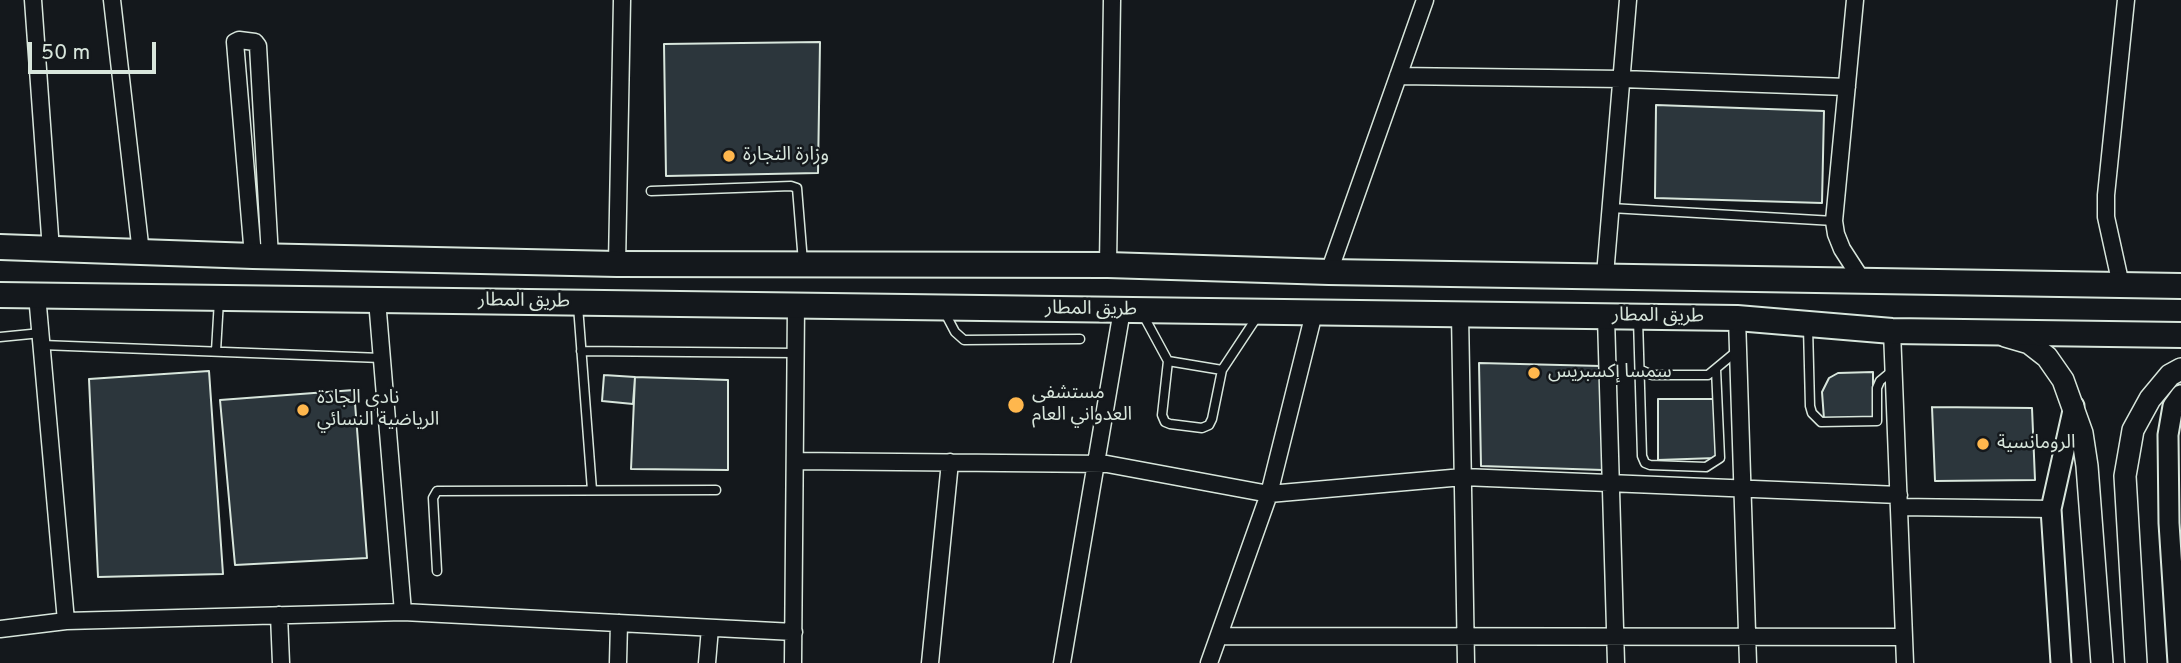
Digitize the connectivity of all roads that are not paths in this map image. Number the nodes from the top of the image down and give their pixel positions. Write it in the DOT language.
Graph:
graph roads {
  1 [pos="33,0"];
  2 [pos="112,0"];
  3 [pos="622,0"];
  4 [pos="1112,0"];
  5 [pos="1425,0"];
  6 [pos="1628,0"];
  7 [pos="1855,0"];
  8 [pos="2126,0"];
  9 [pos="1398,76"];
  10 [pos="1622,79"];
  11 [pos="1847,87"];
  12 [pos="261,97"];
  13 [pos="240,98"];
  14 [pos="651,191"];
  15 [pos="1611,208"];
  16 [pos="1834,221"];
  17 [pos="0,247"];
  18 [pos="51,250"];
  19 [pos="141,253"];
  20 [pos="261,257"];
  21 [pos="617,264"];
  22 [pos="803,265"];
  23 [pos="1108,265"];
  24 [pos="1329,272"];
  25 [pos="1605,275"];
  26 [pos="1863,280"];
  27 [pos="2121,285"];
  28 [pos="2181,286"];
  29 [pos="0,295"];
  30 [pos="37,295"];
  31 [pos="219,297"];
  32 [pos="377,300"];
  33 [pos="578,303"];
  34 [pos="796,305"];
  35 [pos="942,307"];
  36 [pos="1131,310"];
  37 [pos="1260,312"];
  38 [pos="1314,313"];
  39 [pos="1460,314"];
  40 [pos="1606,317"];
  41 [pos="1638,317"];
  42 [pos="1737,318"];
  43 [pos="1808,324"];
  44 [pos="1892,331"];
  45 [pos="1989,332"];
  46 [pos="2181,335"];
  47 [pos="0,337"];
  48 [pos="41,339"];
  49 [pos="1080,339"];
  50 [pos="216,351"];
  51 [pos="581,351"];
  52 [pos="1737,351"];
  53 [pos="796,353"];
  54 [pos="382,358"];
  55 [pos="1168,361"];
  56 [pos="1716,369"];
  57 [pos="2181,369"];
  58 [pos="1222,370"];
  59 [pos="1641,370"];
  60 [pos="1894,370"];
  61 [pos="2181,396"];
  62 [pos="2074,406"];
  63 [pos="795,461"];
  64 [pos="950,463"];
  65 [pos="1097,464"];
  66 [pos="1463,477"];
  67 [pos="1611,483"];
  68 [pos="1742,489"];
  69 [pos="592,490"];
  70 [pos="716,490"];
  71 [pos="1269,494"];
  72 [pos="1899,501"];
  73 [pos="2051,509"];
  74 [pos="2175,522"];
  75 [pos="437,571"];
  76 [pos="404,612"];
  77 [pos="279,615"];
  78 [pos="66,621"];
  79 [pos="619,623"];
  80 [pos="710,628"];
  81 [pos="0,629"];
  82 [pos="794,632"];
  83 [pos="1219,636"];
  84 [pos="1465,636"];
  85 [pos="1615,637"];
  86 [pos="1747,637"];
  87 [pos="1905,637"];
  88 [pos="281,663"];
  89 [pos="618,663"];
  90 [pos="707,663"];
  91 [pos="793,663"];
  92 [pos="930,663"];
  93 [pos="1062,663"];
  94 [pos="1209,663"];
  95 [pos="1466,663"];
  96 [pos="1616,663"];
  97 [pos="1748,663"];
  98 [pos="1905,663"];
  99 [pos="2061,663"];
  100 [pos="2102,663"];
  101 [pos="2136,663"];
  102 [pos="2178,663"];
  1 -- 18 [label="street"];
  2 -- 19 [label="street"];
  3 -- 21 [label="street"];
  4 -- 23 [label="street"];
  5 -- 9 [label="street"];
  6 -- 10 [label="street"];
  7 -- 11 [label="street"];
  8 -- 27 [label="street"];
  9 -- 10 [label="street"];
  9 -- 24 [label="street"];
  10 -- 11 [label="street"];
  10 -- 15 [label="street"];
  11 -- 16 [label="street"];
  12 -- 13 [label="street"];
  12 -- 13 [label="street"];
  12 -- 20 [label="street"];
  13 -- 20 [label="street"];
  14 -- 22 [label="lane"];
  15 -- 16 [label="lane"];
  15 -- 25 [label="street"];
  16 -- 26 [label="street"];
  17 -- 18 [label="main road, طريق المطار"];
  18 -- 19 [label="main road, طريق المطار"];
  19 -- 20 [label="main road, طريق المطار"];
  20 -- 21 [label="main road, طريق المطار"];
  21 -- 22 [label="main road, طريق المطار"];
  22 -- 23 [label="main road, طريق المطار"];
  23 -- 24 [label="main road, طريق المطار"];
  24 -- 25 [label="main road, طريق المطار"];
  25 -- 26 [label="main road, طريق المطار"];
  26 -- 27 [label="main road, طريق المطار"];
  27 -- 28 [label="main road, طريق المطار"];
  29 -- 30 [label="main road, طريق المطار"];
  30 -- 31 [label="main road, طريق المطار"];
  30 -- 48 [label="street"];
  31 -- 32 [label="main road, طريق المطار"];
  31 -- 50 [label="lane"];
  32 -- 33 [label="main road, طريق المطار"];
  32 -- 54 [label="street"];
  33 -- 34 [label="main road, طريق المطار"];
  33 -- 51 [label="lane"];
  34 -- 35 [label="main road, طريق المطار"];
  34 -- 53 [label="street"];
  35 -- 36 [label="main road, طريق المطار"];
  35 -- 49 [label="lane"];
  36 -- 37 [label="main road, طريق المطار"];
  36 -- 55 [label="lane"];
  36 -- 65 [label="street"];
  37 -- 38 [label="main road, طريق المطار"];
  37 -- 58 [label="lane"];
  38 -- 39 [label="main road, طريق المطار"];
  38 -- 71 [label="street"];
  39 -- 40 [label="main road, طريق المطار"];
  39 -- 66 [label="street"];
  40 -- 41 [label="main road, طريق المطار"];
  40 -- 67 [label="street"];
  41 -- 42 [label="main road, طريق المطار"];
  41 -- 59 [label="lane"];
  42 -- 43 [label="main road, طريق المطار"];
  42 -- 52 [label="street"];
  43 -- 44 [label="main road, طريق المطار"];
  43 -- 60 [label="lane"];
  44 -- 45 [label="main road, طريق المطار"];
  44 -- 60 [label="street"];
  45 -- 46 [label="main road, طريق المطار"];
  45 -- 62 [label="main road"];
  47 -- 48 [label="lane"];
  48 -- 50 [label="lane"];
  48 -- 78 [label="street"];
  50 -- 54 [label="lane"];
  51 -- 53 [label="lane"];
  51 -- 69 [label="lane"];
  52 -- 56 [label="lane"];
  52 -- 68 [label="street"];
  53 -- 63 [label="street"];
  54 -- 76 [label="street"];
  55 -- 58 [label="lane"];
  55 -- 58 [label="lane"];
  56 -- 59 [label="lane"];
  56 -- 59 [label="lane"];
  57 -- 101 [label="main road"];
  60 -- 72 [label="street"];
  61 -- 74 [label="street"];
  62 -- 73 [label="street"];
  62 -- 100 [label="main road"];
  63 -- 64 [label="street"];
  63 -- 82 [label="street"];
  64 -- 65 [label="street"];
  64 -- 92 [label="street"];
  65 -- 71 [label="street"];
  65 -- 93 [label="street"];
  66 -- 67 [label="street"];
  66 -- 71 [label="street"];
  66 -- 84 [label="street"];
  67 -- 68 [label="street"];
  67 -- 85 [label="street"];
  68 -- 72 [label="street"];
  68 -- 86 [label="street"];
  69 -- 70 [label="lane"];
  69 -- 75 [label="lane"];
  71 -- 83 [label="street"];
  72 -- 73 [label="street"];
  72 -- 87 [label="street"];
  73 -- 99 [label="street"];
  74 -- 102 [label="street"];
  76 -- 77 [label="street"];
  76 -- 79 [label="street"];
  77 -- 78 [label="street"];
  77 -- 88 [label="street"];
  78 -- 81 [label="street"];
  79 -- 80 [label="street"];
  79 -- 89 [label="street"];
  80 -- 82 [label="street"];
  80 -- 90 [label="street"];
  82 -- 91 [label="street"];
  83 -- 84 [label="street"];
  83 -- 94 [label="street"];
  84 -- 85 [label="street"];
  84 -- 95 [label="street"];
  85 -- 86 [label="street"];
  85 -- 96 [label="street"];
  86 -- 87 [label="street"];
  86 -- 97 [label="street"];
  87 -- 98 [label="street"];
}
